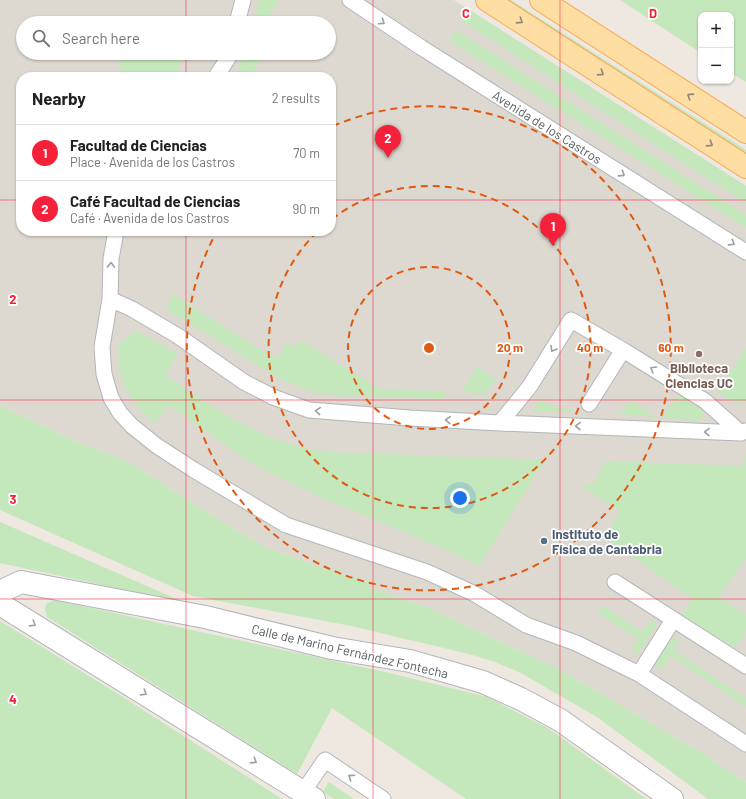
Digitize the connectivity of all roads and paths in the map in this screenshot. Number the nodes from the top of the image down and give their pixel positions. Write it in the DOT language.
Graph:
graph roads {
  1 [pos="243,0"];
  2 [pos="350,0"];
  3 [pos="487,0"];
  4 [pos="541,0"];
  5 [pos="239,16"];
  6 [pos="227,60"];
  7 [pos="219,72"];
  8 [pos="746,132"];
  9 [pos="746,167"];
  10 [pos="115,236"];
  11 [pos="746,252"];
  12 [pos="110,299"];
  13 [pos="623,350"];
  14 [pos="589,404"];
  15 [pos="500,423"];
  16 [pos="743,432"];
  17 [pos="615,582"];
  18 [pos="0,592"];
  19 [pos="0,604"];
  20 [pos="673,620"];
  21 [pos="746,666"];
  22 [pos="639,674"];
  23 [pos="746,744"];
  24 [pos="309,796"];
  25 [pos="383,799"];
  26 [pos="672,799"];
  1 -- 5 [label="lane"];
  2 -- 11 [label="lane, Avenida de los Castros, one-way"];
  3 -- 9 [label="main road, one-way"];
  8 -- 4 [label="main road, one-way"];
  6 -- 7 [label="lane"];
  12 -- 10 [label="lane, one-way"];
  15 -- 12 [label="lane, one-way"];
  12 -- 22 [label="lane"];
  13 -- 14 [label="lane"];
  13 -- 15 [label="lane, one-way"];
  16 -- 13 [label="lane, one-way"];
  16 -- 15 [label="lane, one-way"];
  17 -- 20 [label="lane"];
  18 -- 26 [label="street, Calle de Marino Fernández Fontecha"];
  19 -- 24 [label="street, one-way"];
  20 -- 21 [label="lane"];
  20 -- 22 [label="lane"];
  22 -- 23 [label="lane"];
  25 -- 24 [label="lane, one-way"];
}
